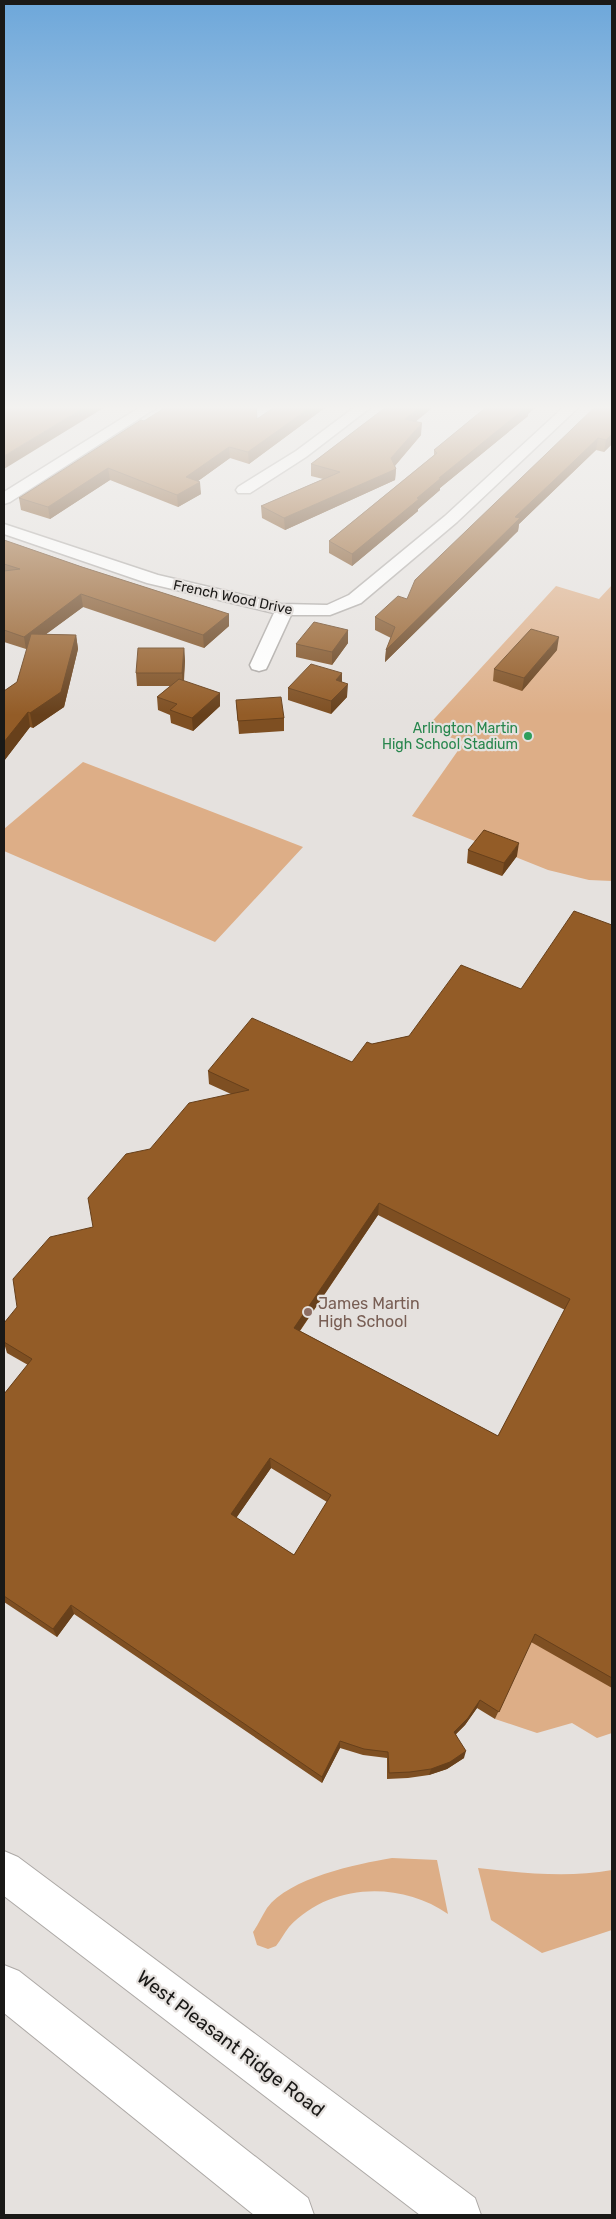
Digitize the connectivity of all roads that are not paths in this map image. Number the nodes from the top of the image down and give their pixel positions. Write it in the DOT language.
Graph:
graph roads {
  1 [pos="463,508"];
  2 [pos="4,529"];
  3 [pos="284,609"];
  4 [pos="259,665"];
  5 [pos="4,1871"];
  6 [pos="4,1986"];
  7 [pos="291,2215"];
  8 [pos="458,2215"];
  1 -- 3 [label="street, French Wood Drive"];
  2 -- 3 [label="street, French Wood Drive"];
  3 -- 4 [label="street"];
  5 -- 8 [label="main road, West Pleasant Ridge Road"];
  6 -- 7 [label="main road"];
}
